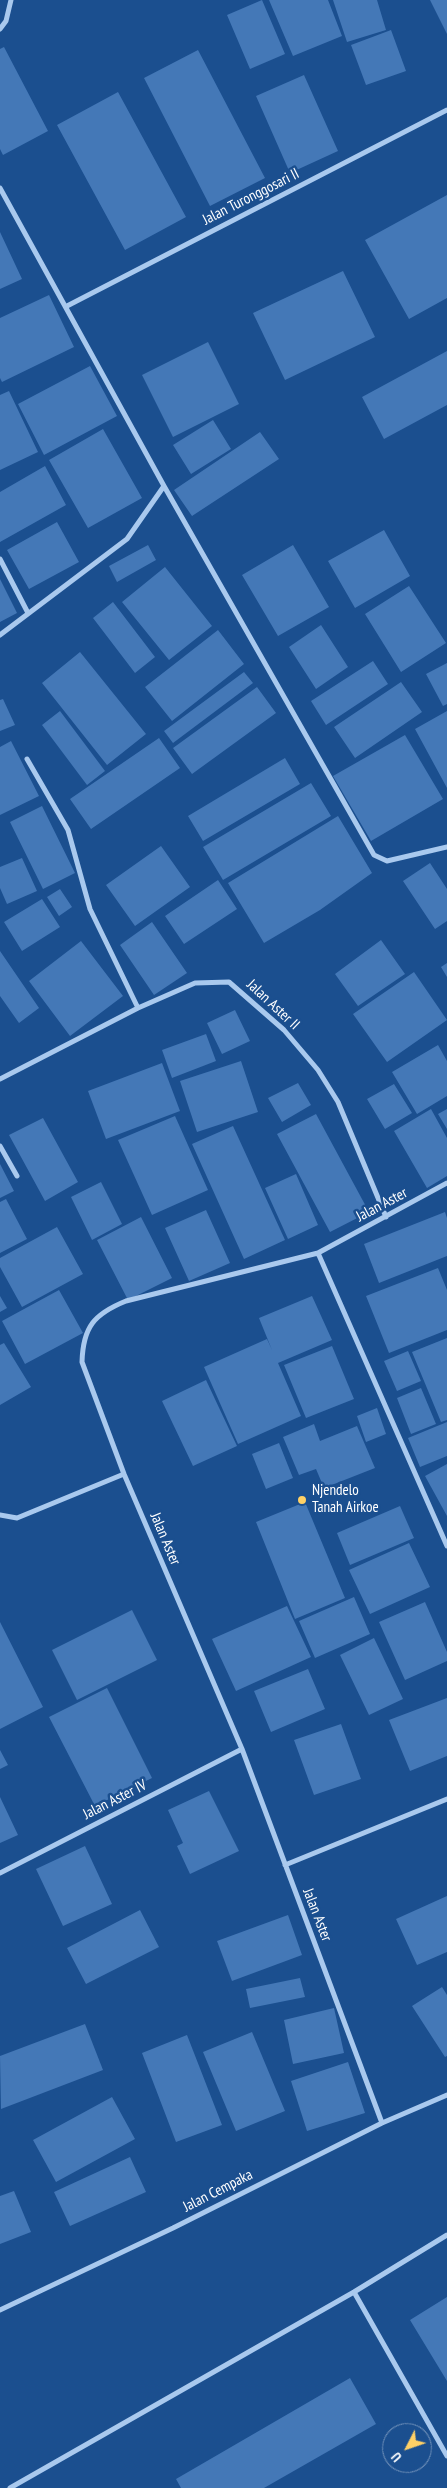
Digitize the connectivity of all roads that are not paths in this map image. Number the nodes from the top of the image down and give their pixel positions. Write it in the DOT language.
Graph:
graph roads {
  1 [pos="11,0"];
  2 [pos="0,29"];
  3 [pos="447,110"];
  4 [pos="0,188"];
  5 [pos="67,306"];
  6 [pos="164,486"];
  7 [pos="0,559"];
  8 [pos="28,613"];
  9 [pos="0,634"];
  10 [pos="27,758"];
  11 [pos="447,847"];
  12 [pos="138,1008"];
  13 [pos="0,1079"];
  14 [pos="0,1146"];
  15 [pos="17,1176"];
  16 [pos="447,1183"];
  17 [pos="386,1217"];
  18 [pos="318,1253"];
  19 [pos="124,1474"];
  20 [pos="0,1515"];
  21 [pos="447,1546"];
  22 [pos="242,1749"];
  23 [pos="447,1800"];
  24 [pos="285,1865"];
  25 [pos="0,1873"];
  26 [pos="447,2095"];
  27 [pos="382,2123"];
  28 [pos="447,2235"];
  29 [pos="354,2292"];
  30 [pos="0,2310"];
  31 [pos="447,2456"];
  32 [pos="10,2488"];
  1 -- 2 [label="street"];
  3 -- 5 [label="street, Jalan Turonggosari II"];
  4 -- 5 [label="street"];
  5 -- 6 [label="street"];
  6 -- 8 [label="street"];
  6 -- 11 [label="street"];
  7 -- 8 [label="street"];
  8 -- 9 [label="street"];
  10 -- 12 [label="street"];
  12 -- 13 [label="street, Jalan Aster II"];
  12 -- 17 [label="street, Jalan Aster II"];
  14 -- 15 [label="street"];
  16 -- 17 [label="street, Jalan Aster"];
  17 -- 18 [label="street, Jalan Aster"];
  18 -- 19 [label="street, Jalan Aster"];
  18 -- 21 [label="street"];
  19 -- 20 [label="street"];
  19 -- 22 [label="street, Jalan Aster"];
  22 -- 24 [label="street, Jalan Aster"];
  22 -- 25 [label="street, Jalan Aster IV"];
  23 -- 24 [label="street"];
  24 -- 27 [label="street, Jalan Aster"];
  26 -- 27 [label="street, Jalan Cempaka"];
  27 -- 30 [label="street, Jalan Cempaka"];
  28 -- 29 [label="street"];
  29 -- 31 [label="street"];
  29 -- 32 [label="street"];
}
